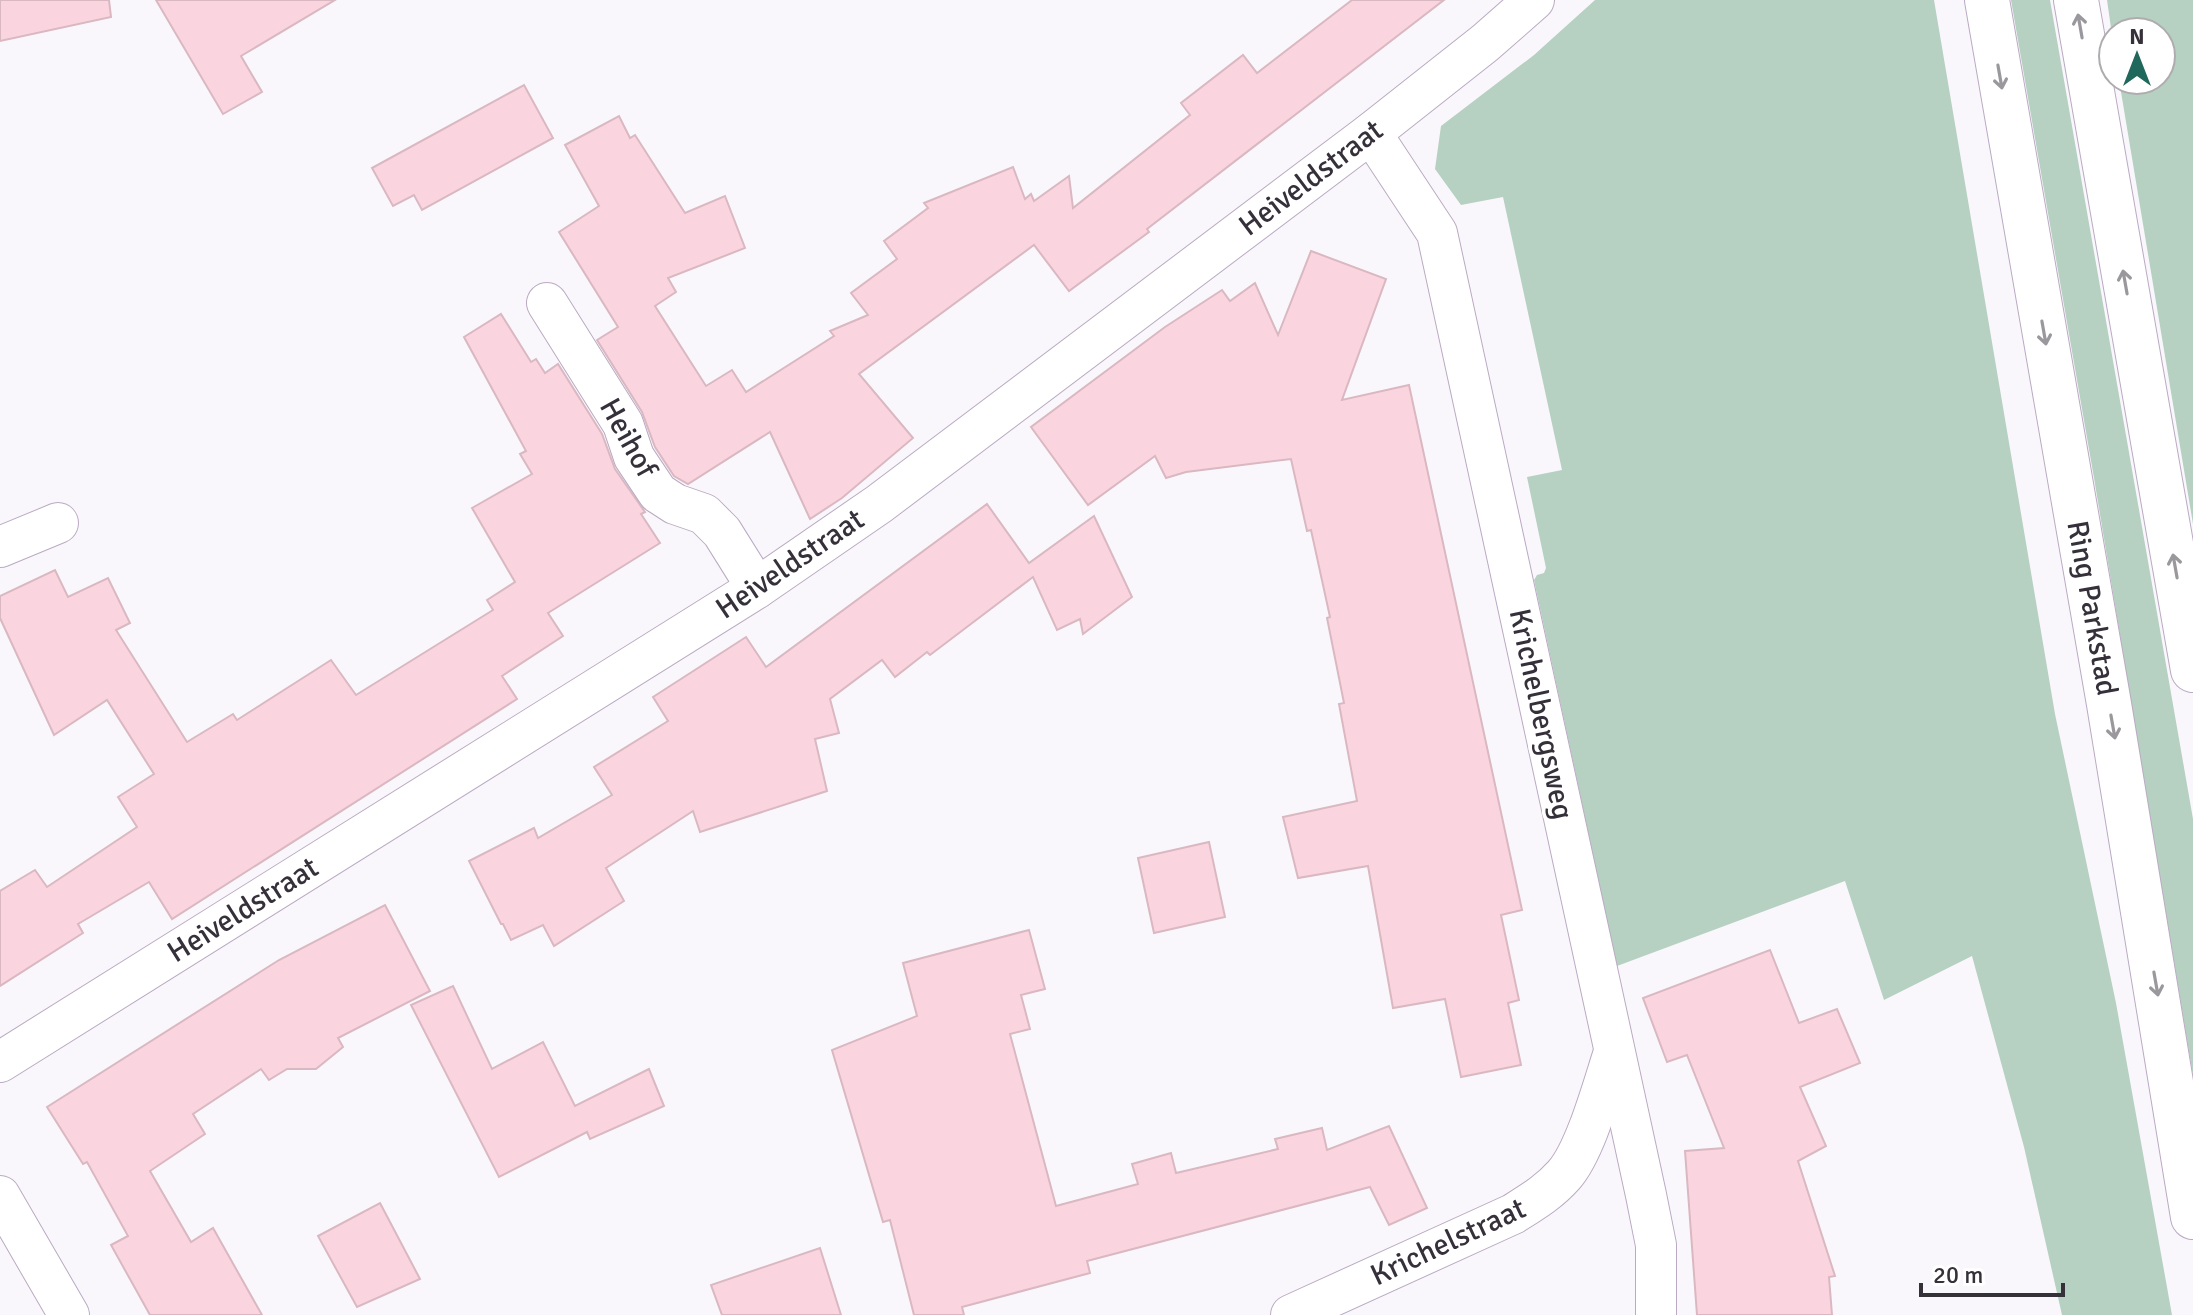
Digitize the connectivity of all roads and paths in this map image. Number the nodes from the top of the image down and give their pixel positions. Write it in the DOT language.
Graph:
graph roads {
  1 [pos="1534,0"];
  2 [pos="1987,0"];
  3 [pos="2076,0"];
  4 [pos="1371,133"];
  5 [pos="547,303"];
  6 [pos="58,523"];
  7 [pos="0,547"];
  8 [pos="757,588"];
  9 [pos="2193,670"];
  10 [pos="1614,1052"];
  11 [pos="0,1062"];
  12 [pos="0,1196"];
  13 [pos="2193,1217"];
  14 [pos="69,1315"];
  15 [pos="1291,1315"];
  16 [pos="1656,1315"];
  1 -- 4 [label="street, Heiveldstraat"];
  2 -- 13 [label="highway, Ring Parkstad, one-way"];
  9 -- 3 [label="highway, one-way"];
  4 -- 8 [label="street, Heiveldstraat"];
  4 -- 10 [label="street, Krichelbergsweg"];
  5 -- 8 [label="street, Heihof"];
  6 -- 7 [label="street"];
  8 -- 11 [label="street, Heiveldstraat"];
  10 -- 15 [label="street, Krichelstraat"];
  10 -- 16 [label="street, Krichelbergsweg"];
  12 -- 14 [label="street"];
}
